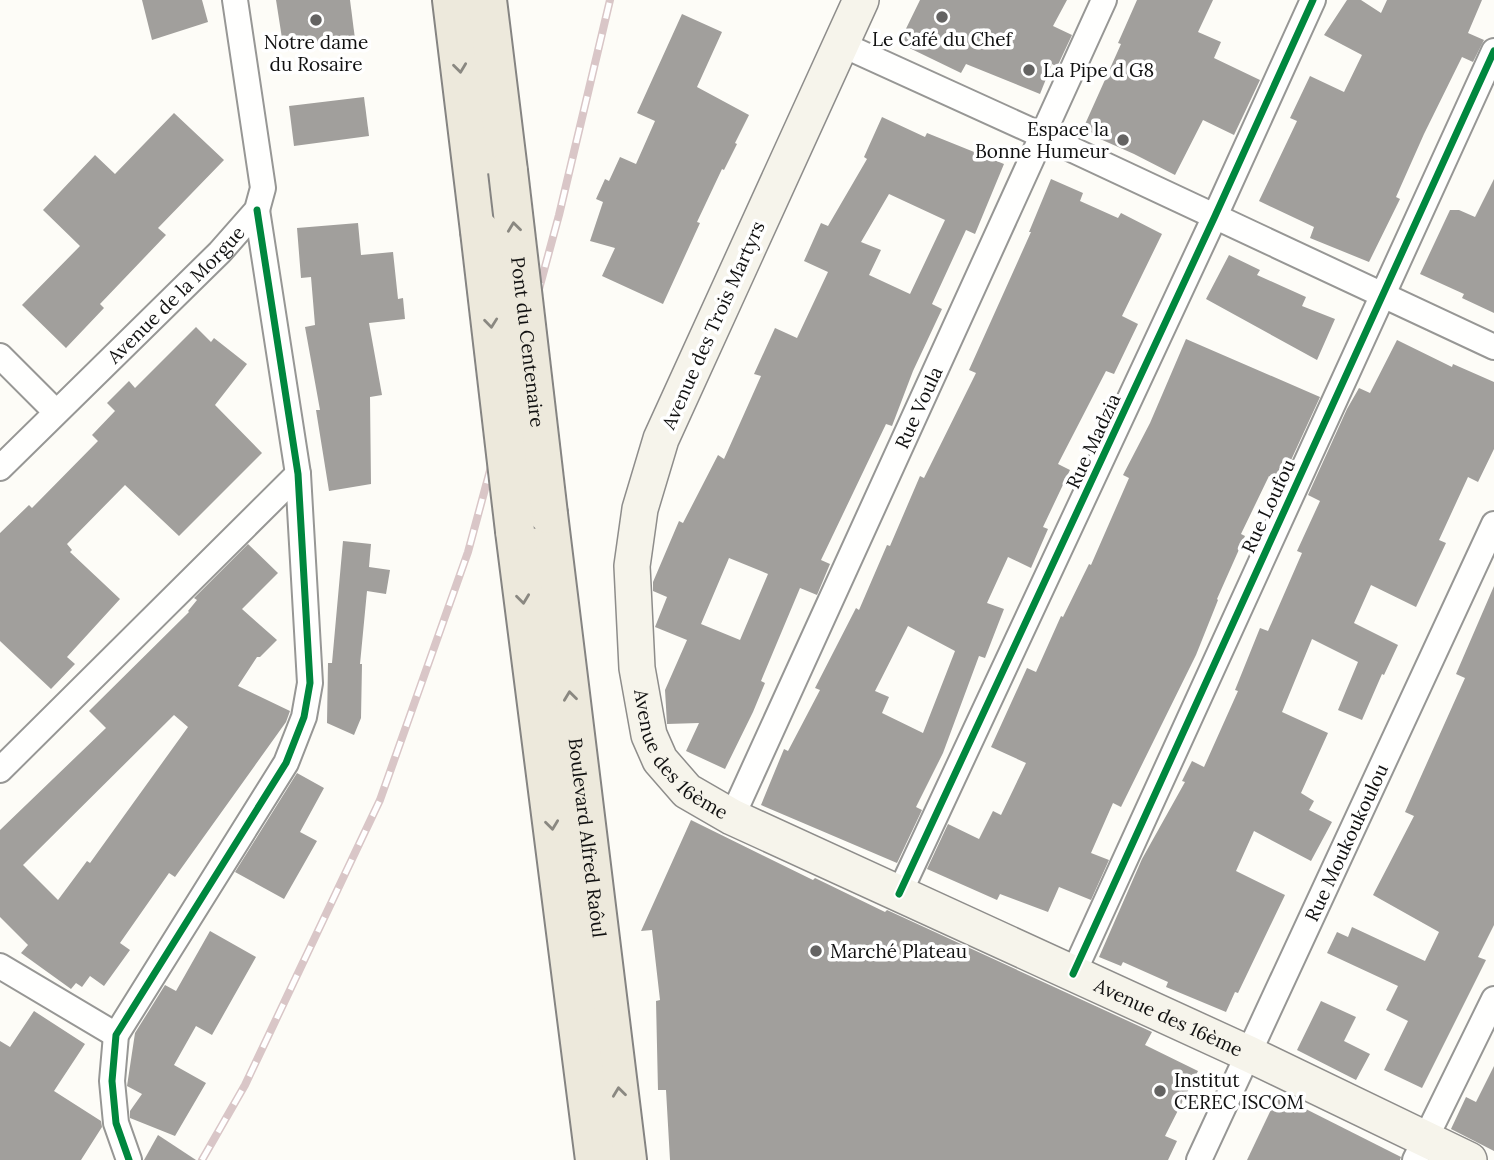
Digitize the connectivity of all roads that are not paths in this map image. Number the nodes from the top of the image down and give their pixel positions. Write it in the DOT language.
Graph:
graph roads {
  1 [pos="235,0"];
  2 [pos="452,0"];
  3 [pos="487,0"];
  4 [pos="861,0"];
  5 [pos="1104,0"];
  6 [pos="1313,0"];
  7 [pos="841,44"];
  8 [pos="1494,51"];
  9 [pos="1041,135"];
  10 [pos="257,210"];
  11 [pos="1215,216"];
  12 [pos="1382,296"];
  13 [pos="1494,347"];
  14 [pos="0,356"];
  15 [pos="56,412"];
  16 [pos="0,468"];
  17 [pos="298,474"];
  18 [pos="548,514"];
  19 [pos="1494,524"];
  20 [pos="514,531"];
  21 [pos="637,668"];
  22 [pos="4,758"];
  23 [pos="732,817"];
  24 [pos="899,894"];
  25 [pos="3,974"];
  26 [pos="1073,974"];
  27 [pos="1494,999"];
  28 [pos="116,1035"];
  29 [pos="1249,1054"];
  30 [pos="1420,1150"];
  31 [pos="129,1160"];
  32 [pos="595,1160"];
  33 [pos="627,1160"];
  34 [pos="1199,1160"];
  35 [pos="1469,1160"];
  1 -- 10 [label="street, Avenue de la Morgue"];
  2 -- 20 [label="main road, Pont du Centenaire, one-way, bridge"];
  18 -- 3 [label="main road, Pont du Centenaire, one-way, bridge"];
  4 -- 7 [label="main road, Avenue des Trois Martyrs"];
  5 -- 9 [label="street, Rue Voula"];
  6 -- 11 [label="street, Rue Madzia"];
  7 -- 9 [label="street"];
  7 -- 21 [label="main road, Avenue des Trois Martyrs"];
  8 -- 12 [label="street, Rue Loufou"];
  9 -- 11 [label="street"];
  9 -- 23 [label="street, Rue Voula"];
  10 -- 15 [label="street, Avenue de la Morgue"];
  10 -- 17 [label="street"];
  11 -- 12 [label="street"];
  11 -- 24 [label="street, Rue Madzia"];
  12 -- 13 [label="street"];
  12 -- 26 [label="street, Rue Loufou"];
  14 -- 15 [label="street"];
  15 -- 16 [label="street, Avenue de la Morgue"];
  17 -- 22 [label="street"];
  17 -- 28 [label="street"];
  33 -- 18 [label="main road, Boulevard Alfred Raôul, one-way"];
  19 -- 29 [label="street, Rue Moukoukoulou"];
  20 -- 32 [label="main road, Boulevard Alfred Raôul, one-way"];
  21 -- 23 [label="main road, Avenue des 16ème"];
  23 -- 24 [label="main road, Avenue des 16ème"];
  24 -- 26 [label="main road, Avenue des 16ème"];
  25 -- 28 [label="street"];
  26 -- 29 [label="main road, Avenue des 16ème"];
  27 -- 30 [label="street"];
  28 -- 31 [label="street"];
  29 -- 30 [label="main road, Avenue des 16ème"];
  29 -- 34 [label="street, Rue Moukoukoulou"];
  30 -- 35 [label="main road, Avenue des 16ème"];
}
